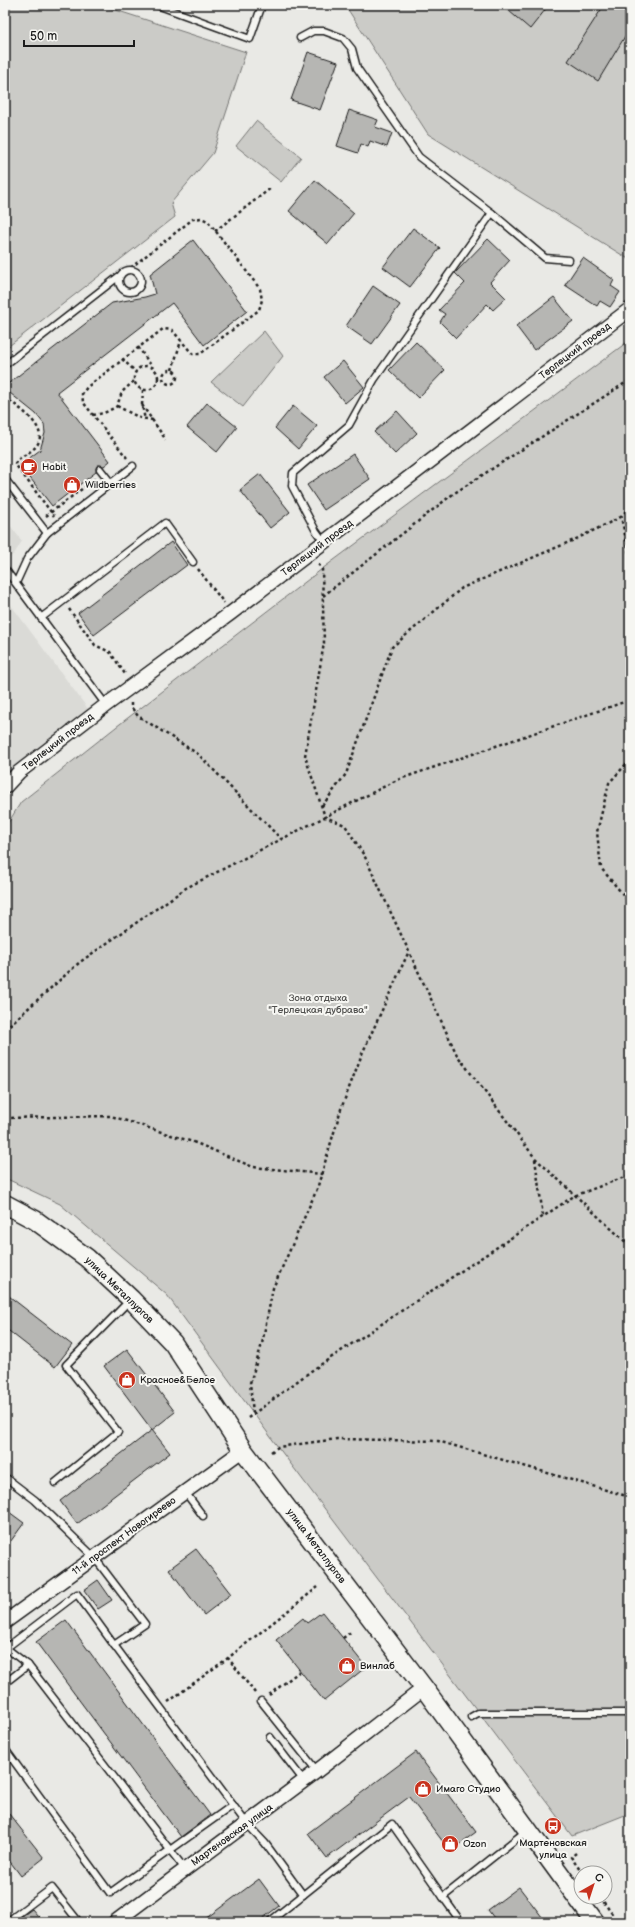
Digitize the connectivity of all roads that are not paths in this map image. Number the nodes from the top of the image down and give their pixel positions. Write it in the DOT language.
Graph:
graph roads {
  1 [pos="157,5"];
  2 [pos="262,5"];
  3 [pos="300,38"];
  4 [pos="492,213"];
  5 [pos="569,260"];
  6 [pos="118,277"];
  7 [pos="630,309"];
  8 [pos="5,365"];
  9 [pos="133,466"];
  10 [pos="101,471"];
  11 [pos="5,479"];
  12 [pos="111,483"];
  13 [pos="47,533"];
  14 [pos="324,542"];
  15 [pos="193,562"];
  16 [pos="5,569"];
  17 [pos="16,583"];
  18 [pos="41,618"];
  19 [pos="106,705"];
  20 [pos="5,787"];
  21 [pos="5,1204"];
  22 [pos="131,1298"];
  23 [pos="243,1450"];
  24 [pos="5,1478"];
  25 [pos="55,1483"];
  26 [pos="185,1492"];
  27 [pos="203,1516"];
  28 [pos="94,1557"];
  29 [pos="5,1622"];
  30 [pos="114,1645"];
  31 [pos="6,1647"];
  32 [pos="28,1665"];
  33 [pos="5,1683"];
  34 [pos="424,1688"];
  35 [pos="261,1701"];
  36 [pos="630,1713"];
  37 [pos="471,1717"];
  38 [pos="270,1737"];
  39 [pos="5,1749"];
  40 [pos="317,1772"];
  41 [pos="304,1781"];
  42 [pos="233,1805"];
  43 [pos="247,1824"];
  44 [pos="527,1830"];
  45 [pos="170,1850"];
  46 [pos="185,1869"];
  47 [pos="302,1895"];
  48 [pos="443,1897"];
  49 [pos="7,1922"];
  50 [pos="79,1922"];
  51 [pos="115,1922"];
  52 [pos="269,1922"];
  53 [pos="461,1922"];
  54 [pos="595,1922"];
  1 -- 2 [label="lane"];
  3 -- 4 [label="lane"];
  4 -- 5 [label="lane"];
  4 -- 14 [label="lane"];
  6 -- 6 [label="lane"];
  6 -- 8 [label="lane"];
  7 -- 14 [label="street, Терлецкий проезд"];
  9 -- 12 [label="lane"];
  10 -- 12 [label="lane"];
  11 -- 13 [label="lane"];
  12 -- 13 [label="lane"];
  13 -- 17 [label="lane"];
  14 -- 19 [label="street, Терлецкий проезд"];
  15 -- 18 [label="lane"];
  16 -- 17 [label="lane"];
  17 -- 18 [label="lane"];
  18 -- 19 [label="lane"];
  19 -- 20 [label="street, Терлецкий проезд"];
  21 -- 22 [label="street, улица Металлургов"];
  22 -- 23 [label="street, улица Металлургов"];
  22 -- 25 [label="lane"];
  23 -- 26 [label="street, 11-й проспект Новогиреево"];
  23 -- 34 [label="street, улица Металлургов"];
  24 -- 28 [label="lane"];
  26 -- 27 [label="lane"];
  26 -- 28 [label="street, 11-й проспект Новогиреево"];
  28 -- 29 [label="street, 11-й проспект Новогиреево"];
  28 -- 30 [label="lane"];
  30 -- 31 [label="lane"];
  30 -- 42 [label="lane"];
  31 -- 32 [label="lane"];
  32 -- 33 [label="lane"];
  32 -- 45 [label="lane"];
  34 -- 40 [label="street, Мартеновская улица"];
  34 -- 44 [label="street, улица Металлургов"];
  35 -- 40 [label="lane"];
  36 -- 37 [label="lane"];
  38 -- 41 [label="lane"];
  39 -- 45 [label="lane"];
  40 -- 41 [label="street, Мартеновская улица"];
  41 -- 43 [label="street, Мартеновская улица"];
  42 -- 43 [label="lane"];
  42 -- 45 [label="lane"];
  43 -- 46 [label="street, Мартеновская улица"];
  43 -- 47 [label="lane"];
  44 -- 48 [label="lane"];
  44 -- 54 [label="street, улица Металлургов"];
  45 -- 46 [label="lane"];
  46 -- 51 [label="street, Мартеновская улица"];
  47 -- 48 [label="lane"];
  47 -- 52 [label="lane"];
  48 -- 53 [label="lane"];
  49 -- 50 [label="lane"];
}
